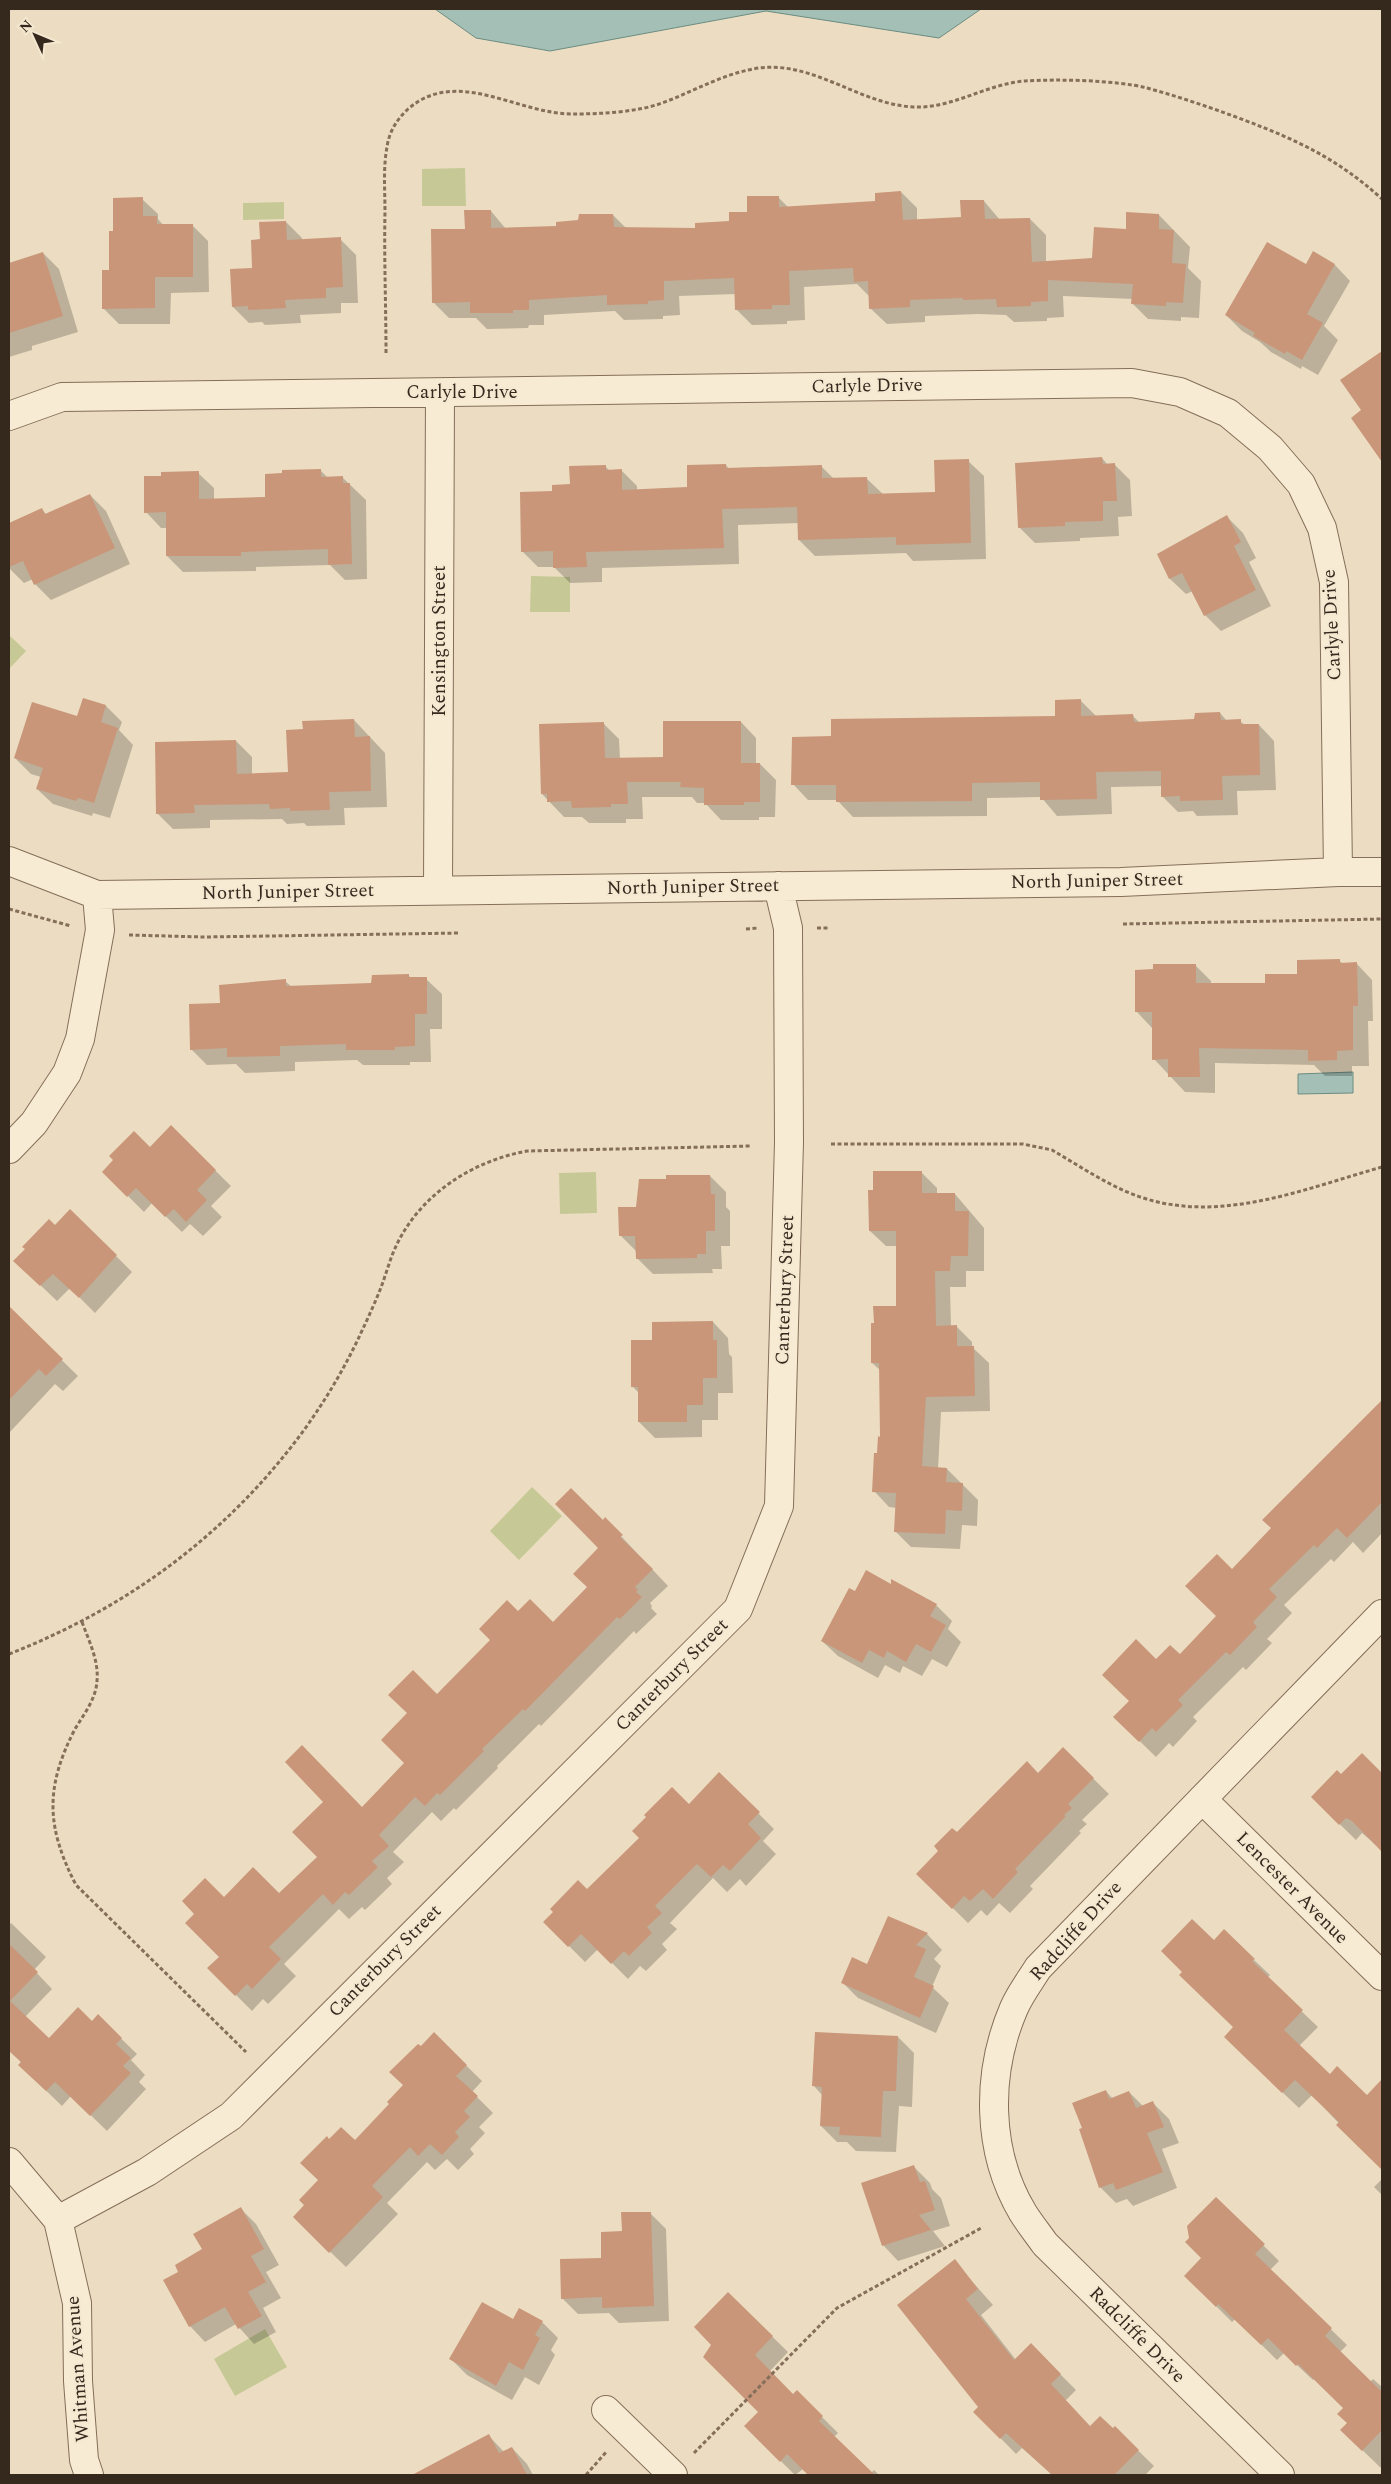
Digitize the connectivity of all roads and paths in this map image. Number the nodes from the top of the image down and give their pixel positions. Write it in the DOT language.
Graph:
graph roads {
  1 [pos="1382,199"];
  2 [pos="386,353"];
  3 [pos="440,393"];
  4 [pos="9,416"];
  5 [pos="9,861"];
  6 [pos="1338,872"];
  7 [pos="1382,872"];
  8 [pos="778,886"];
  9 [pos="438,890"];
  10 [pos="97,894"];
  11 [pos="9,909"];
  12 [pos="1382,919"];
  13 [pos="1123,924"];
  14 [pos="100,930"];
  15 [pos="460,933"];
  16 [pos="831,1144"];
  17 [pos="751,1146"];
  18 [pos="9,1148"];
  19 [pos="1382,1167"];
  20 [pos="1382,1614"];
  21 [pos="82,1622"];
  22 [pos="9,1654"];
  23 [pos="1202,1799"];
  24 [pos="1382,1976"];
  25 [pos="246,2052"];
  26 [pos="9,2162"];
  27 [pos="58,2220"];
  28 [pos="983,2227"];
  29 [pos="606,2410"];
  30 [pos="89,2475"];
  31 [pos="672,2475"];
  32 [pos="1280,2475"];
  1 -- 2 [label="path"];
  3 -- 4 [label="street, Carlyle Drive"];
  3 -- 6 [label="street, Carlyle Drive"];
  3 -- 9 [label="street, Kensington Street"];
  5 -- 10 [label="street, North Juniper Street"];
  6 -- 7 [label="street, North Juniper Street"];
  6 -- 8 [label="street, North Juniper Street"];
  8 -- 9 [label="street, North Juniper Street"];
  8 -- 27 [label="street, Canterbury Street"];
  9 -- 10 [label="street, North Juniper Street"];
  10 -- 14 [label="street"];
  11 -- 14 [label="path"];
  12 -- 13 [label="path"];
  14 -- 15 [label="path"];
  14 -- 18 [label="street"];
  16 -- 19 [label="path"];
  17 -- 21 [label="path"];
  20 -- 23 [label="street, Radcliffe Drive"];
  21 -- 22 [label="path"];
  21 -- 25 [label="path"];
  23 -- 24 [label="street, Lencester Avenue"];
  23 -- 32 [label="street, Radcliffe Drive"];
  26 -- 27 [label="street, Whitman Avenue"];
  27 -- 30 [label="street, Whitman Avenue"];
  28 -- 31 [label="path"];
  29 -- 31 [label="street"];
}
